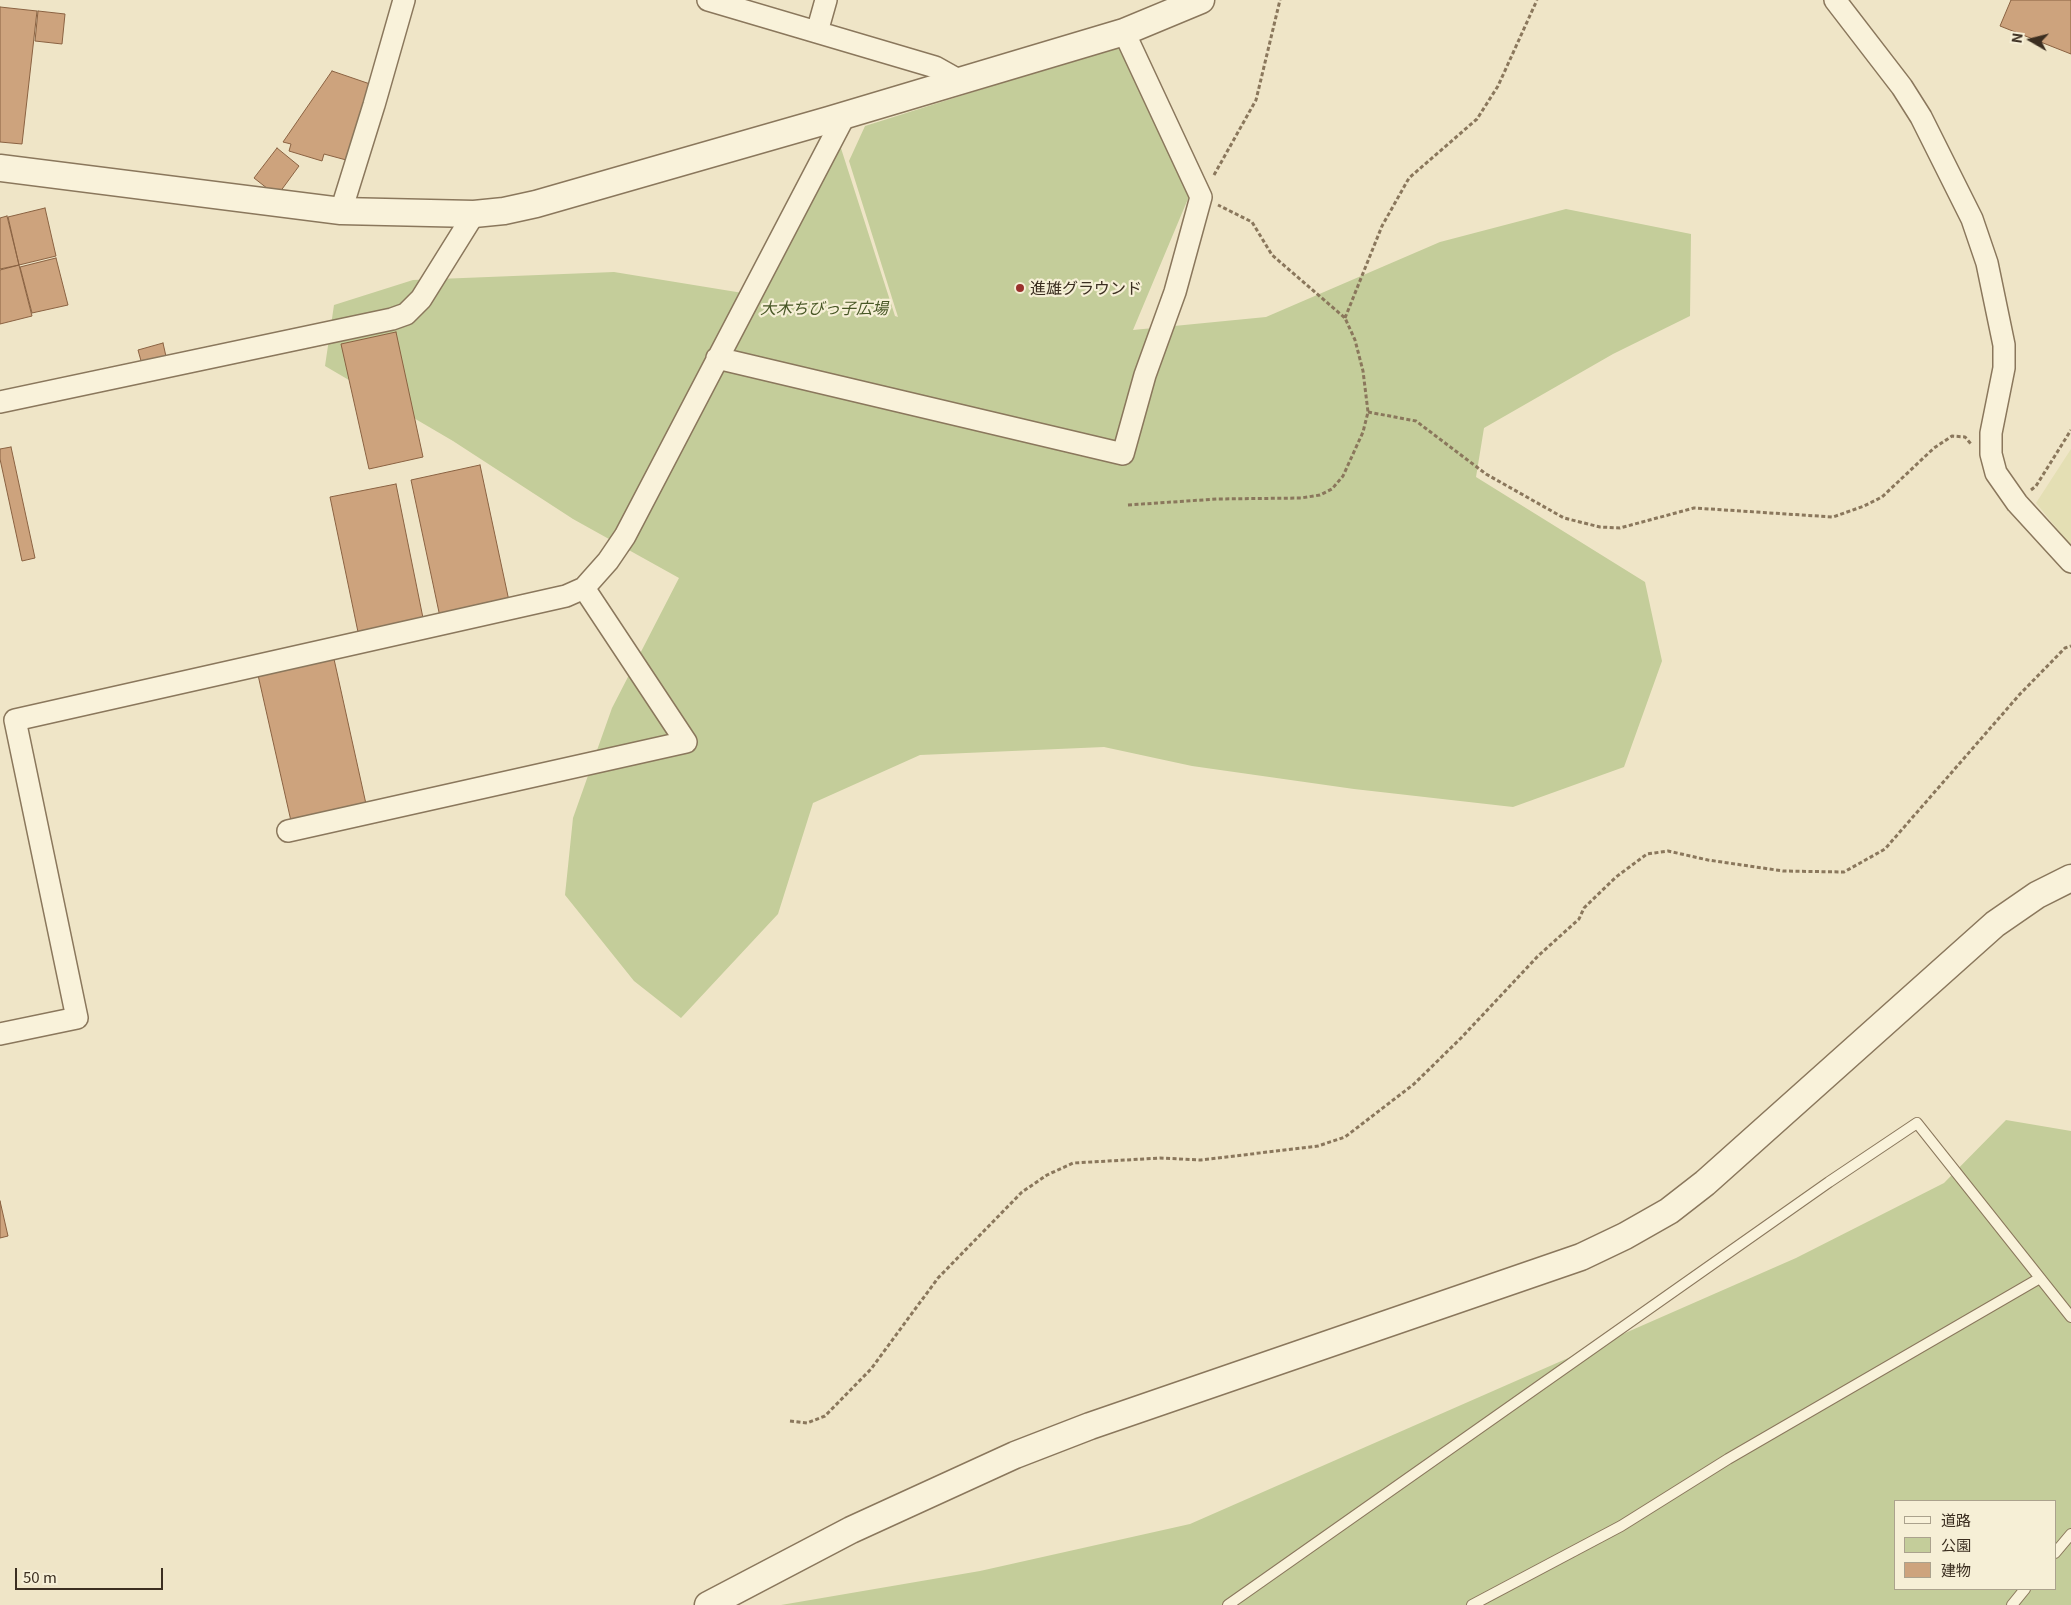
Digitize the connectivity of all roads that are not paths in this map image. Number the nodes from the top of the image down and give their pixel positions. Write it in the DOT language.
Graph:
graph roads {
  1 [pos="404,0"];
  2 [pos="708,0"];
  3 [pos="826,0"];
  4 [pos="1201,0"];
  5 [pos="1835,0"];
  6 [pos="817,32"];
  7 [pos="1124,32"];
  8 [pos="960,81"];
  9 [pos="845,115"];
  10 [pos="0,168"];
  11 [pos="341,211"];
  12 [pos="474,214"];
  13 [pos="717,358"];
  14 [pos="0,402"];
  15 [pos="2071,562"];
  16 [pos="584,588"];
  17 [pos="7,721"];
  18 [pos="288,831"];
  19 [pos="2071,878"];
  20 [pos="0,1034"];
  21 [pos="2040,1278"];
  22 [pos="2071,1317"];
  23 [pos="2071,1534"];
  24 [pos="2056,1553"];
  25 [pos="2024,1590"];
  26 [pos="708,1605"];
  27 [pos="1228,1605"];
  28 [pos="1472,1605"];
  29 [pos="2012,1605"];
  1 -- 11 [label="street"];
  2 -- 6 [label="street"];
  3 -- 6 [label="street"];
  4 -- 7 [label="street"];
  5 -- 15 [label="street"];
  6 -- 8 [label="street"];
  7 -- 8 [label="street"];
  7 -- 13 [label="street"];
  8 -- 9 [label="street"];
  9 -- 12 [label="street"];
  9 -- 13 [label="street"];
  10 -- 11 [label="street"];
  11 -- 12 [label="street"];
  12 -- 14 [label="street"];
  13 -- 16 [label="street"];
  16 -- 17 [label="street"];
  16 -- 18 [label="street"];
  17 -- 20 [label="street"];
  19 -- 26 [label="street"];
  21 -- 22 [label="lane"];
  21 -- 27 [label="lane"];
  21 -- 28 [label="lane"];
  23 -- 24 [label="lane"];
  25 -- 29 [label="lane"];
}
